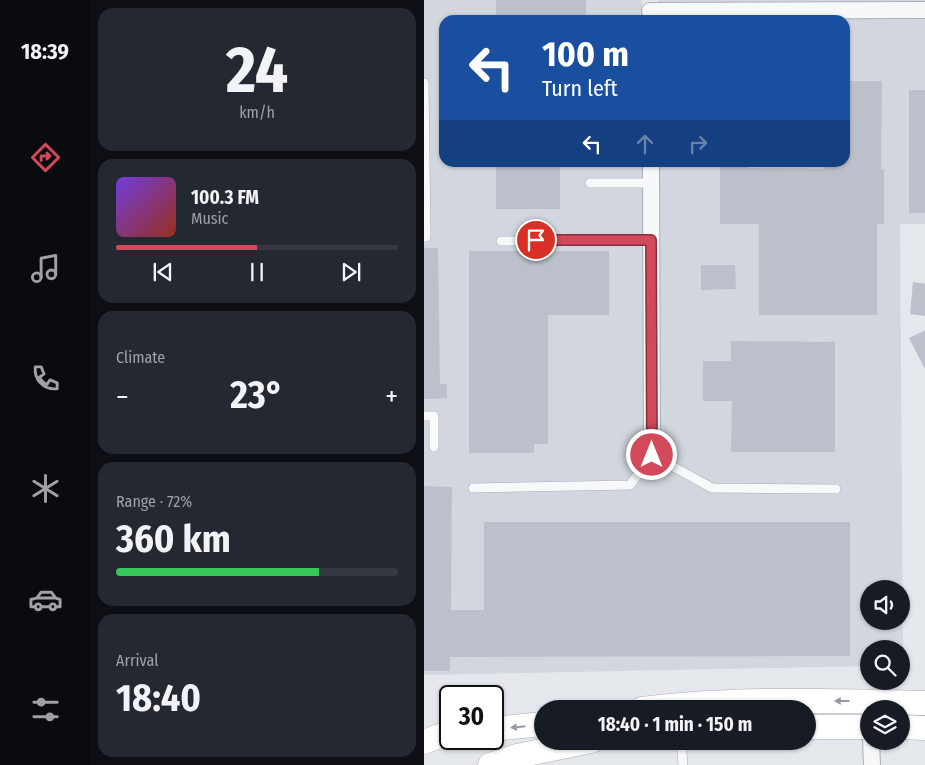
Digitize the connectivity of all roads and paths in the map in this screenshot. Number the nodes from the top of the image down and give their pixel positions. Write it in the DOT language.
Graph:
graph roads {
  1 [pos="737,5"];
  2 [pos="650,10"];
  3 [pos="925,10"];
  4 [pos="424,83"];
  5 [pos="651,167"];
  6 [pos="590,183"];
  7 [pos="651,183"];
  8 [pos="424,237"];
  9 [pos="501,240"];
  10 [pos="651,240"];
  11 [pos="424,416"];
  12 [pos="434,447"];
  13 [pos="652,455"];
  14 [pos="473,488"];
  15 [pos="836,490"];
  16 [pos="925,702"];
  17 [pos="910,703"];
  18 [pos="816,704"];
  19 [pos="860,705"];
  20 [pos="534,725"];
  21 [pos="816,727"];
  22 [pos="860,727"];
  23 [pos="910,727"];
  24 [pos="504,728"];
  25 [pos="925,728"];
  26 [pos="439,736"];
  27 [pos="424,742"];
  28 [pos="547,750"];
  29 [pos="682,750"];
  30 [pos="871,750"];
  31 [pos="490,765"];
  32 [pos="683,765"];
  33 [pos="872,765"];
  1 -- 2 [label="street"];
  1 -- 3 [label="street"];
  4 -- 8 [label="lane"];
  5 -- 7 [label="street"];
  6 -- 7 [label="lane"];
  7 -- 10 [label="street"];
  9 -- 10 [label="lane"];
  10 -- 13 [label="street"];
  11 -- 12 [label="lane"];
  13 -- 14 [label="lane"];
  13 -- 15 [label="lane"];
  16 -- 17 [label="street"];
  19 -- 18 [label="street, one-way"];
  20 -- 24 [label="street, one-way"];
  21 -- 22 [label="street"];
  23 -- 25 [label="street"];
  26 -- 27 [label="street"];
  28 -- 31 [label="street"];
  29 -- 32 [label="lane"];
  30 -- 33 [label="street"];
}
